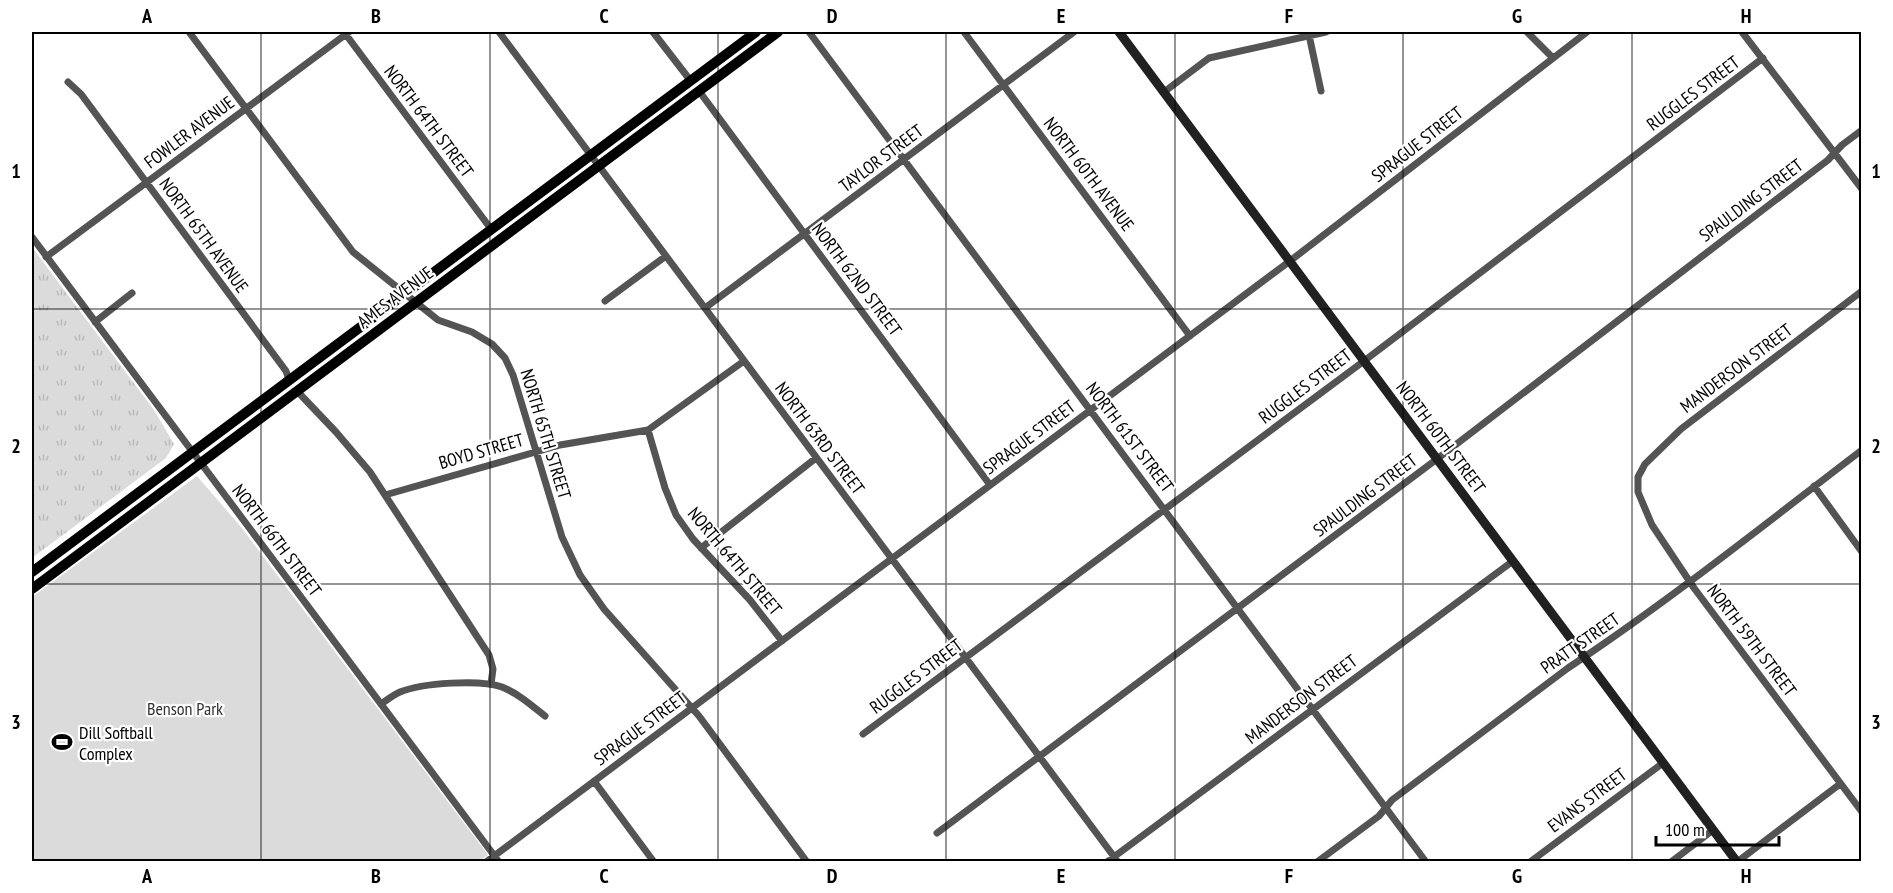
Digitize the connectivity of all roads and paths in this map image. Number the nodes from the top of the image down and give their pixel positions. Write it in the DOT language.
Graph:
graph roads {
  1 [pos="189,32"];
  2 [pos="346,32"];
  3 [pos="499,32"];
  4 [pos="653,32"];
  5 [pos="756,32"];
  6 [pos="778,32"];
  7 [pos="809,32"];
  8 [pos="964,32"];
  9 [pos="1074,32"];
  10 [pos="1119,32"];
  11 [pos="1326,32"];
  12 [pos="1527,32"];
  13 [pos="1587,32"];
  14 [pos="1742,32"];
  15 [pos="1309,35"];
  16 [pos="1553,58"];
  17 [pos="1763,58"];
  18 [pos="690,80"];
  19 [pos="68,82"];
  20 [pos="1004,85"];
  21 [pos="699,91"];
  22 [pos="1321,91"];
  23 [pos="1164,92"];
  24 [pos="246,108"];
  25 [pos="1862,130"];
  26 [pos="1835,153"];
  27 [pos="590,154"];
  28 [pos="904,159"];
  29 [pos="599,166"];
  30 [pos="146,183"];
  31 [pos="1862,189"];
  32 [pos="491,229"];
  33 [pos="804,234"];
  34 [pos="32,237"];
  35 [pos="666,256"];
  36 [pos="46,257"];
  37 [pos="1290,261"];
  38 [pos="1862,291"];
  39 [pos="132,293"];
  40 [pos="404,293"];
  41 [pos="605,301"];
  42 [pos="416,302"];
  43 [pos="705,308"];
  44 [pos="95,322"];
  45 [pos="1190,336"];
  46 [pos="744,361"];
  47 [pos="1364,361"];
  48 [pos="289,380"];
  49 [pos="297,391"];
  50 [pos="1090,410"];
  51 [pos="648,430"];
  52 [pos="1862,450"];
  53 [pos="536,451"];
  54 [pos="192,453"];
  55 [pos="816,458"];
  56 [pos="1437,459"];
  57 [pos="200,464"];
  58 [pos="1638,477"];
  59 [pos="990,485"];
  60 [pos="1814,486"];
  61 [pos="385,495"];
  62 [pos="1164,509"];
  63 [pos="701,548"];
  64 [pos="1862,552"];
  65 [pos="891,559"];
  66 [pos="1513,561"];
  67 [pos="32,572"];
  68 [pos="1690,581"];
  69 [pos="32,589"];
  70 [pos="1239,609"];
  71 [pos="782,641"];
  72 [pos="966,658"];
  73 [pos="1585,658"];
  74 [pos="491,684"];
  75 [pos="381,704"];
  76 [pos="692,708"];
  77 [pos="1313,709"];
  78 [pos="545,717"];
  79 [pos="863,734"];
  80 [pos="1040,757"];
  81 [pos="1663,763"];
  82 [pos="594,781"];
  83 [pos="1840,784"];
  84 [pos="1386,807"];
  85 [pos="1862,812"];
  86 [pos="1713,830"];
  87 [pos="938,832"];
  88 [pos="496,858"];
  89 [pos="1116,859"];
  90 [pos="486,861"];
  91 [pos="654,861"];
  92 [pos="807,861"];
  93 [pos="1107,861"];
  94 [pos="1317,861"];
  95 [pos="1426,861"];
  96 [pos="1530,861"];
  97 [pos="1671,861"];
  98 [pos="1737,861"];
  1 -- 24 [label="street, NORTH 65TH STREET"];
  2 -- 24 [label="street, FOWLER AVENUE"];
  2 -- 32 [label="street, NORTH 64TH STREET"];
  3 -- 27 [label="street, NORTH 63RD STREET"];
  4 -- 18 [label="street"];
  5 -- 18 [label="main road, AMES AVENUE"];
  6 -- 21 [label="main road, AMES AVENUE"];
  7 -- 28 [label="street, NORTH 61ST STREET"];
  8 -- 20 [label="street, NORTH 60TH AVENUE"];
  9 -- 20 [label="street, TAYLOR STREET"];
  10 -- 23 [label="main road, NORTH 60TH STREET"];
  11 -- 15 [label="street"];
  12 -- 16 [label="street"];
  13 -- 16 [label="street, SPRAGUE STREET"];
  14 -- 17 [label="street"];
  15 -- 22 [label="street"];
  15 -- 23 [label="street"];
  16 -- 37 [label="street, SPRAGUE STREET"];
  17 -- 26 [label="street"];
  17 -- 47 [label="street, RUGGLES STREET"];
  18 -- 27 [label="main road, AMES AVENUE"];
  19 -- 30 [label="street, NORTH 65TH AVENUE"];
  20 -- 28 [label="street, TAYLOR STREET"];
  20 -- 45 [label="street, NORTH 60TH AVENUE"];
  21 -- 29 [label="main road, AMES AVENUE"];
  21 -- 33 [label="street, NORTH 62ND STREET"];
  23 -- 37 [label="main road, NORTH 60TH STREET"];
  24 -- 30 [label="street, FOWLER AVENUE"];
  24 -- 40 [label="street, NORTH 65TH STREET"];
  25 -- 26 [label="street, SPAULDING STREET"];
  26 -- 31 [label="street"];
  26 -- 56 [label="street, SPAULDING STREET"];
  27 -- 29 [label="street, NORTH 63RD STREET"];
  27 -- 32 [label="main road, AMES AVENUE"];
  28 -- 33 [label="street, TAYLOR STREET"];
  28 -- 50 [label="street, NORTH 61ST STREET"];
  29 -- 35 [label="street, NORTH 63RD STREET"];
  29 -- 42 [label="main road, AMES AVENUE"];
  30 -- 36 [label="street, FOWLER AVENUE"];
  30 -- 48 [label="street, NORTH 65TH AVENUE"];
  32 -- 40 [label="main road, AMES AVENUE"];
  33 -- 43 [label="street, TAYLOR STREET"];
  33 -- 59 [label="street, NORTH 62ND STREET"];
  34 -- 36 [label="street, NORTH 66TH STREET"];
  35 -- 41 [label="street"];
  35 -- 43 [label="street, NORTH 63RD STREET"];
  36 -- 44 [label="street, NORTH 66TH STREET"];
  37 -- 45 [label="street, SPRAGUE STREET"];
  37 -- 47 [label="main road, NORTH 60TH STREET"];
  38 -- 58 [label="street, MANDERSON STREET"];
  39 -- 44 [label="street"];
  40 -- 42 [label="street, NORTH 65TH STREET"];
  40 -- 48 [label="main road, AMES AVENUE"];
  42 -- 49 [label="main road, AMES AVENUE"];
  42 -- 53 [label="street, NORTH 65TH STREET"];
  43 -- 46 [label="street, NORTH 63RD STREET"];
  44 -- 54 [label="street, NORTH 66TH STREET"];
  45 -- 50 [label="street, SPRAGUE STREET"];
  46 -- 51 [label="street, BOYD STREET"];
  46 -- 55 [label="street, NORTH 63RD STREET"];
  47 -- 56 [label="main road, NORTH 60TH STREET"];
  47 -- 62 [label="street, RUGGLES STREET"];
  48 -- 54 [label="main road, AMES AVENUE"];
  49 -- 57 [label="main road, AMES AVENUE"];
  49 -- 61 [label="street"];
  50 -- 59 [label="street, SPRAGUE STREET"];
  50 -- 62 [label="street, NORTH 61ST STREET"];
  51 -- 53 [label="street, BOYD STREET"];
  51 -- 63 [label="street, NORTH 64TH STREET"];
  52 -- 60 [label="street, PRATT STREET"];
  53 -- 61 [label="street, BOYD STREET"];
  53 -- 76 [label="street, NORTH 65TH STREET"];
  54 -- 57 [label="street, NORTH 66TH STREET"];
  54 -- 67 [label="main road, AMES AVENUE"];
  55 -- 63 [label="street"];
  55 -- 65 [label="street, NORTH 63RD STREET"];
  56 -- 66 [label="main road, NORTH 60TH STREET"];
  56 -- 70 [label="street, SPAULDING STREET"];
  57 -- 69 [label="main road, AMES AVENUE"];
  57 -- 75 [label="street, NORTH 66TH STREET"];
  58 -- 68 [label="street, NORTH 59TH STREET"];
  59 -- 65 [label="street, SPRAGUE STREET"];
  60 -- 64 [label="street"];
  60 -- 68 [label="street, PRATT STREET"];
  61 -- 74 [label="street"];
  62 -- 70 [label="street, NORTH 61ST STREET"];
  62 -- 72 [label="street, RUGGLES STREET"];
  63 -- 71 [label="street, NORTH 64TH STREET"];
  65 -- 71 [label="street, SPRAGUE STREET"];
  65 -- 72 [label="street, NORTH 63RD STREET"];
  66 -- 73 [label="main road, NORTH 60TH STREET"];
  66 -- 77 [label="street, MANDERSON STREET"];
  68 -- 73 [label="street, PRATT STREET"];
  68 -- 83 [label="street, NORTH 59TH STREET"];
  70 -- 77 [label="street, NORTH 61ST STREET"];
  70 -- 80 [label="street, SPAULDING STREET"];
  71 -- 76 [label="street, SPRAGUE STREET"];
  72 -- 79 [label="street, RUGGLES STREET"];
  72 -- 80 [label="street, NORTH 63RD STREET"];
  73 -- 81 [label="main road, NORTH 60TH STREET"];
  73 -- 84 [label="street, PRATT STREET"];
  74 -- 75 [label="street"];
  74 -- 78 [label="street"];
  75 -- 88 [label="street, NORTH 66TH STREET"];
  76 -- 82 [label="street, SPRAGUE STREET"];
  76 -- 92 [label="street, NORTH 65TH STREET"];
  77 -- 84 [label="street, NORTH 61ST STREET"];
  77 -- 89 [label="street, MANDERSON STREET"];
  80 -- 87 [label="street, SPAULDING STREET"];
  80 -- 89 [label="street, NORTH 63RD STREET"];
  81 -- 86 [label="main road, NORTH 60TH STREET"];
  81 -- 96 [label="street, EVANS STREET"];
  82 -- 88 [label="street, SPRAGUE STREET"];
  82 -- 91 [label="street"];
  83 -- 85 [label="street, NORTH 59TH STREET"];
  83 -- 98 [label="street"];
  84 -- 94 [label="street, PRATT STREET"];
  84 -- 95 [label="street, NORTH 61ST STREET"];
  86 -- 97 [label="street"];
  86 -- 98 [label="main road, NORTH 60TH STREET"];
  88 -- 90 [label="street, SPRAGUE STREET"];
  89 -- 93 [label="street, MANDERSON STREET"];
}
